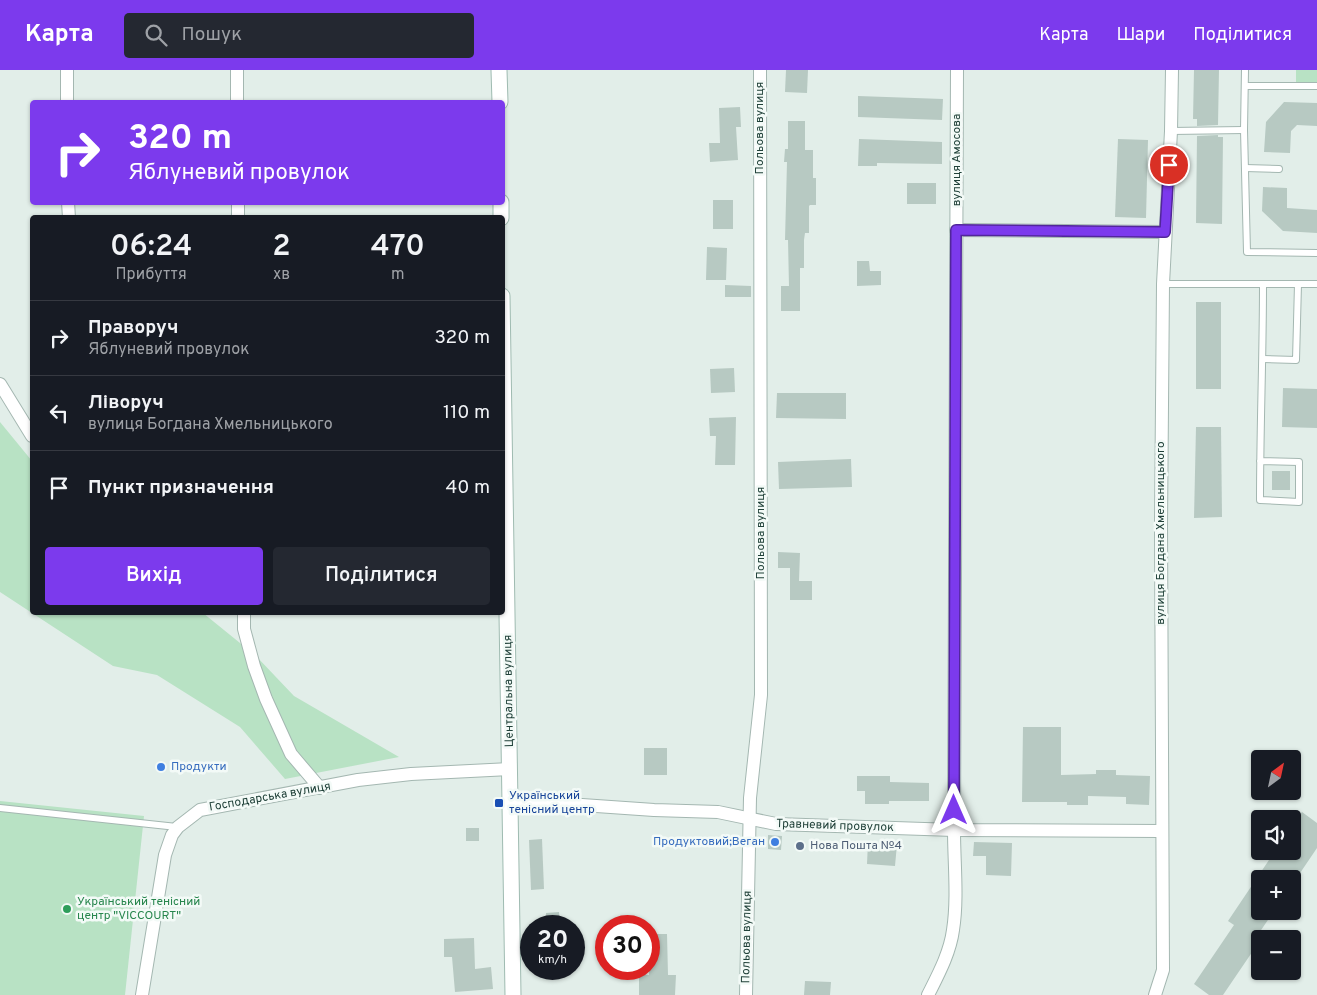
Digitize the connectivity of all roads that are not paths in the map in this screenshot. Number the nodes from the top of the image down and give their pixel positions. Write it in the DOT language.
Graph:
graph roads {
  1 [pos="67,70"];
  2 [pos="237,70"];
  3 [pos="499,70"];
  4 [pos="760,70"];
  5 [pos="957,70"];
  6 [pos="1172,70"];
  7 [pos="1245,70"];
  8 [pos="1245,86"];
  9 [pos="1317,86"];
  10 [pos="67,100"];
  11 [pos="237,100"];
  12 [pos="500,100"];
  13 [pos="1244,130"];
  14 [pos="1171,132"];
  15 [pos="1245,168"];
  16 [pos="1279,169"];
  17 [pos="956,230"];
  18 [pos="1165,232"];
  19 [pos="1317,253"];
  20 [pos="1163,284"];
  21 [pos="1263,284"];
  22 [pos="1298,284"];
  23 [pos="1317,284"];
  24 [pos="1263,359"];
  25 [pos="0,384"];
  26 [pos="30,433"];
  27 [pos="1260,461"];
  28 [pos="505,474"];
  29 [pos="244,615"];
  30 [pos="510,770"];
  31 [pos="320,788"];
  32 [pos="510,800"];
  33 [pos="0,808"];
  34 [pos="749,818"];
  35 [pos="178,827"];
  36 [pos="954,830"];
  37 [pos="1161,831"];
  38 [pos="142,995"];
  39 [pos="513,995"];
  40 [pos="746,995"];
  41 [pos="928,995"];
  42 [pos="1155,995"];
  1 -- 10 [label="street"];
  2 -- 11 [label="street"];
  3 -- 12 [label="main road"];
  4 -- 34 [label="street, Польова вулиця"];
  5 -- 17 [label="street, вулиця Амосова"];
  6 -- 14 [label="street, вулиця Богдана Хмельницького"];
  7 -- 8 [label="lane"];
  8 -- 9 [label="lane"];
  8 -- 13 [label="lane"];
  13 -- 14 [label="lane"];
  13 -- 15 [label="lane"];
  14 -- 18 [label="street, вулиця Богдана Хмельницького"];
  15 -- 16 [label="lane"];
  15 -- 19 [label="lane"];
  17 -- 18 [label="street"];
  17 -- 36 [label="street, вулиця Амосова"];
  18 -- 20 [label="street, вулиця Богдана Хмельницького"];
  20 -- 21 [label="lane"];
  20 -- 37 [label="street, вулиця Богдана Хмельницького"];
  21 -- 22 [label="lane"];
  21 -- 24 [label="lane"];
  22 -- 23 [label="lane"];
  22 -- 24 [label="lane"];
  24 -- 27 [label="lane"];
  25 -- 26 [label="street"];
  27 -- 27 [label="lane"];
  28 -- 30 [label="main road, Центральна вулиця"];
  29 -- 31 [label="street"];
  30 -- 31 [label="street, Господарська вулиця"];
  30 -- 32 [label="main road, Центральна вулиця"];
  31 -- 35 [label="street, Господарська вулиця"];
  32 -- 34 [label="street, Травневий провулок"];
  32 -- 39 [label="main road, Центральна вулиця"];
  33 -- 35 [label="lane"];
  34 -- 36 [label="street, Травневий провулок"];
  34 -- 40 [label="street, Польова вулиця"];
  35 -- 38 [label="street, Господарська вулиця"];
  36 -- 37 [label="street, Травневий провулок"];
  36 -- 41 [label="street, вулиця Амосова"];
  37 -- 42 [label="street, вулиця Богдана Хмельницького"];
}
